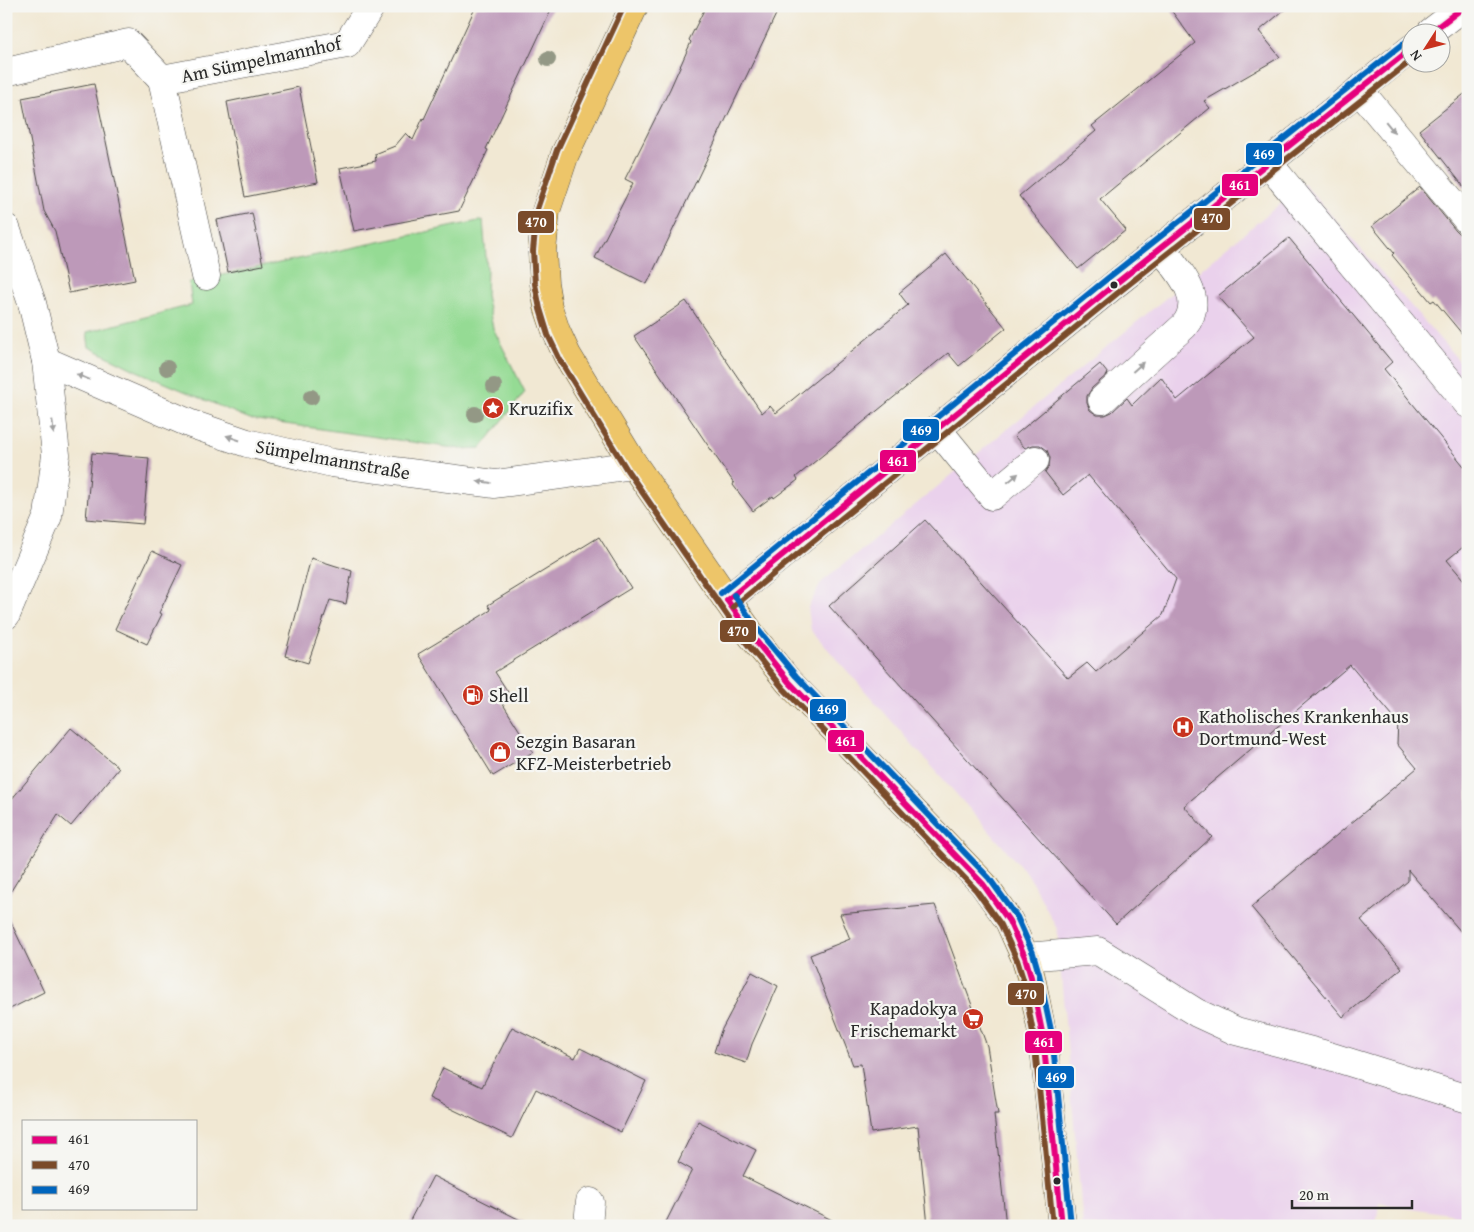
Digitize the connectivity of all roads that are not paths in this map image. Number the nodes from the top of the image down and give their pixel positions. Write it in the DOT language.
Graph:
graph roads {
  1 [pos="371,6"];
  2 [pos="634,6"];
  3 [pos="1465,6"];
  4 [pos="1444,22"];
  5 [pos="1402,56"];
  6 [pos="6,72"];
  7 [pos="162,79"];
  8 [pos="1360,90"];
  9 [pos="1268,163"];
  10 [pos="1463,205"];
  11 [pos="6,228"];
  12 [pos="1162,248"];
  13 [pos="206,276"];
  14 [pos="46,362"];
  15 [pos="1102,400"];
  16 [pos="1468,404"];
  17 [pos="938,430"];
  18 [pos="1035,460"];
  19 [pos="634,465"];
  20 [pos="727,600"];
  21 [pos="6,615"];
  22 [pos="1025,957"];
  23 [pos="1468,1099"];
  24 [pos="1062,1226"];
  1 -- 7 [label="street, Am Sümpelmannhof"];
  2 -- 19 [label="main road"];
  3 -- 4 [label="street"];
  5 -- 8 [label="street"];
  6 -- 7 [label="street, Am Sümpelmannhof"];
  7 -- 13 [label="street, Am Sümpelmannhof"];
  8 -- 9 [label="street"];
  8 -- 10 [label="street, one-way"];
  9 -- 12 [label="street"];
  9 -- 16 [label="street"];
  11 -- 14 [label="street"];
  15 -- 12 [label="street, one-way"];
  12 -- 17 [label="street"];
  19 -- 14 [label="street, Sümpelmannstraße, one-way"];
  14 -- 21 [label="street, one-way"];
  17 -- 18 [label="street, one-way"];
  17 -- 20 [label="street"];
  19 -- 20 [label="main road"];
  20 -- 22 [label="main road"];
  22 -- 23 [label="street"];
  22 -- 24 [label="main road"];
}
